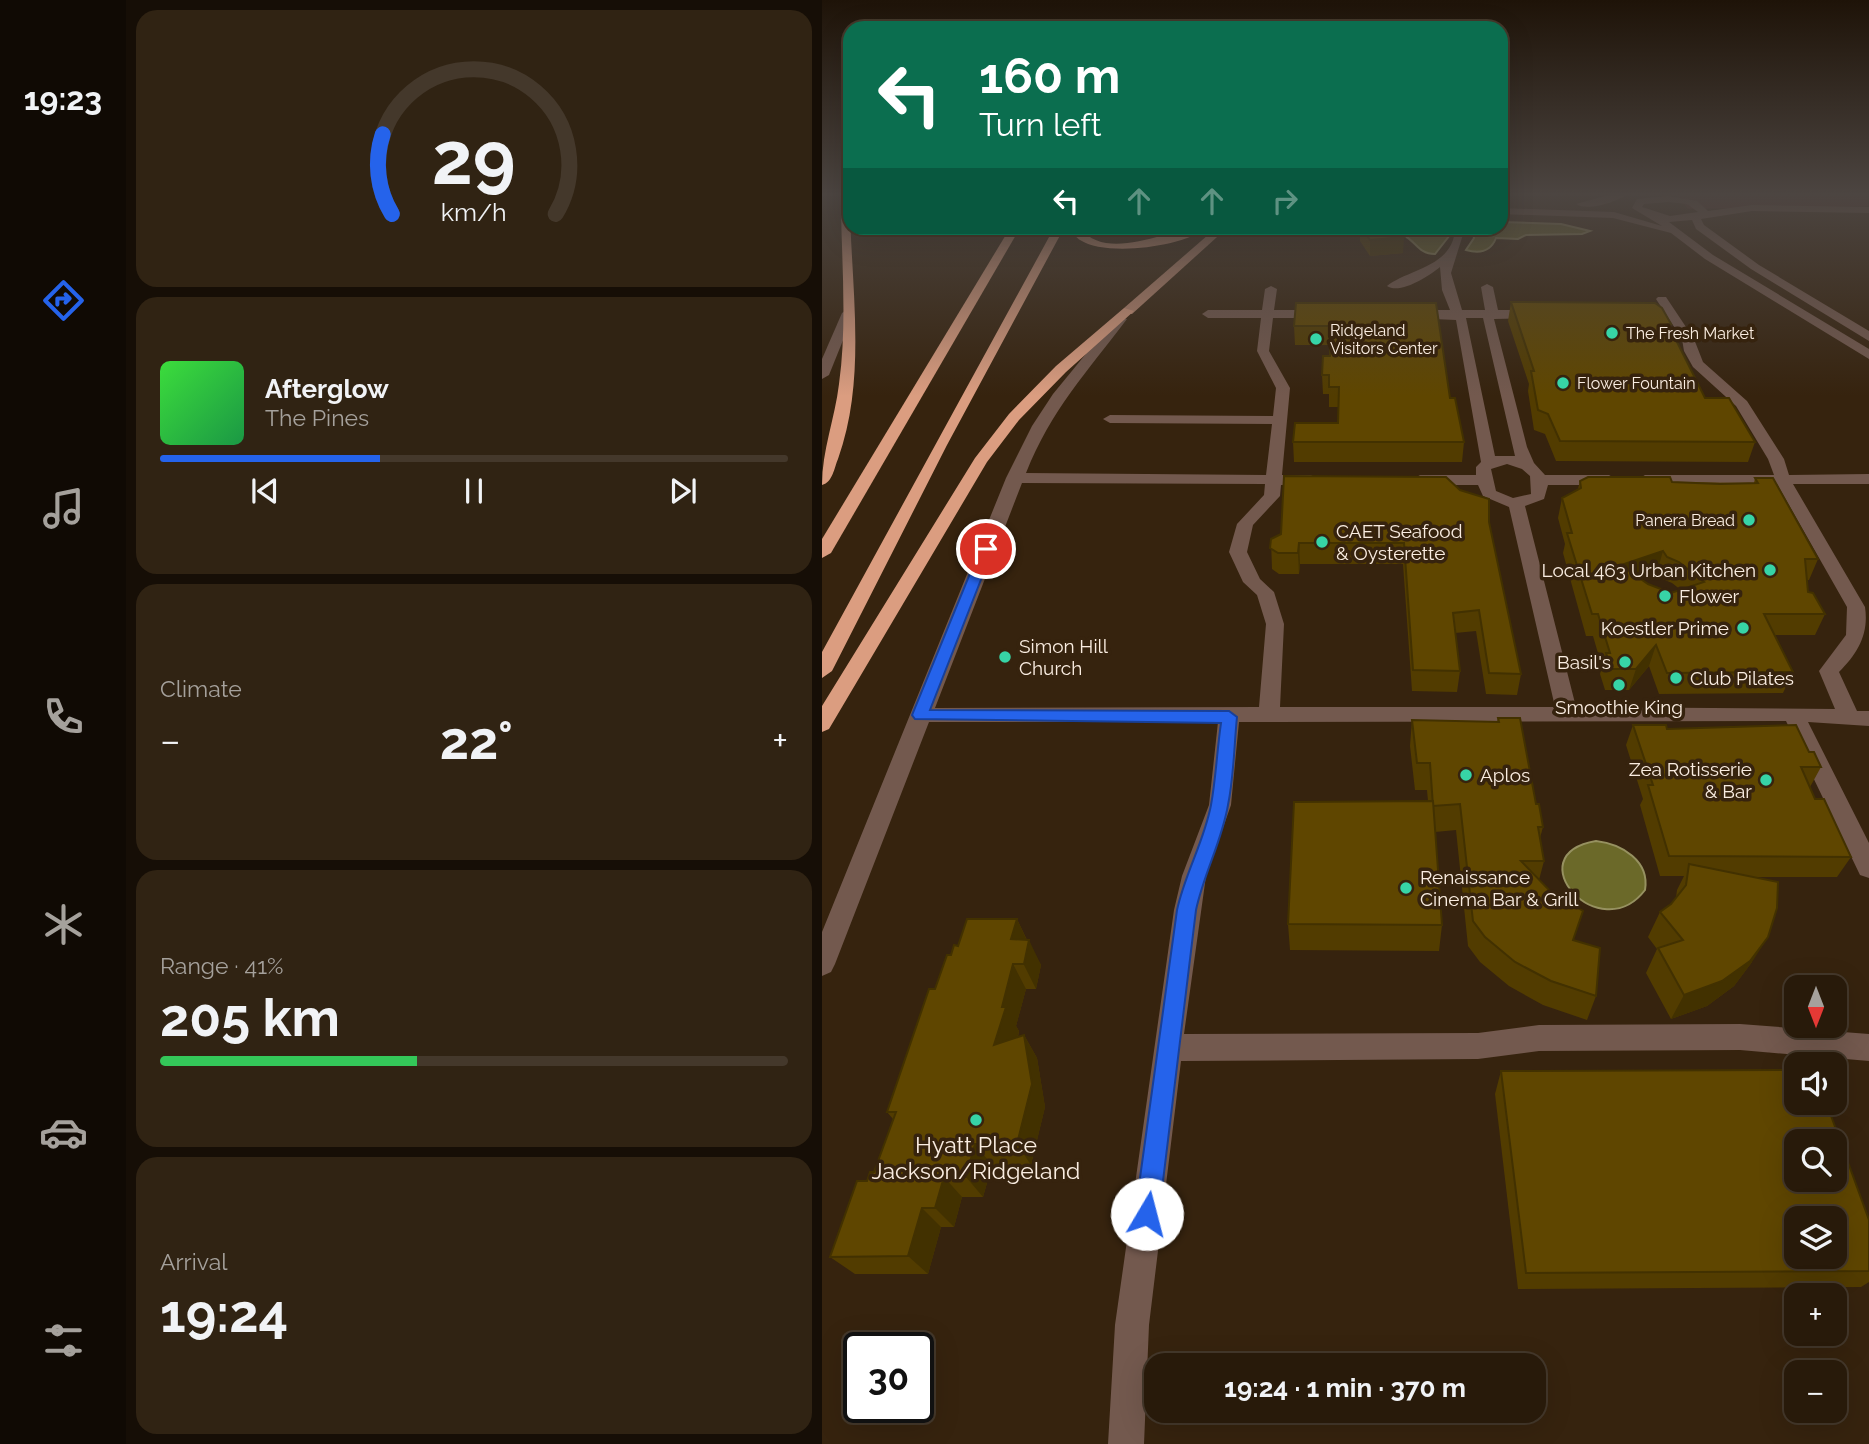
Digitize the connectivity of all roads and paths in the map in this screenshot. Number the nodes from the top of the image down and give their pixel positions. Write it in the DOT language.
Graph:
graph roads {
  1 [pos="847,260"];
  2 [pos="996,260"];
  3 [pos="1041,260"];
  4 [pos="1185,260"];
  5 [pos="1440,260"];
  6 [pos="1448,260"];
  7 [pos="1714,260"];
  8 [pos="1747,260"];
  9 [pos="1393,286"];
  10 [pos="1486,288"];
  11 [pos="1272,289"];
  12 [pos="1664,309"];
  13 [pos="1128,311"];
  14 [pos="848,313"];
  15 [pos="1456,313"];
  16 [pos="1492,313"];
  17 [pos="1208,314"];
  18 [pos="1269,314"];
  19 [pos="1341,314"];
  20 [pos="1403,314"];
  21 [pos="1551,314"];
  22 [pos="1868,337"];
  23 [pos="1868,355"];
  24 [pos="822,375"];
  25 [pos="1110,419"];
  26 [pos="1279,420"];
  27 [pos="1489,463"];
  28 [pos="1526,463"];
  29 [pos="1014,478"];
  30 [pos="1868,479"];
  31 [pos="822,480"];
  32 [pos="1274,480"];
  33 [pos="1326,480"];
  34 [pos="1405,480"];
  35 [pos="1484,480"];
  36 [pos="1538,480"];
  37 [pos="1783,480"];
  38 [pos="1516,502"];
  39 [pos="822,552"];
  40 [pos="822,671"];
  41 [pos="1269,714"];
  42 [pos="1567,714"];
  43 [pos="1793,714"];
  44 [pos="920,715"];
  45 [pos="1229,717"];
  46 [pos="1860,719"];
  47 [pos="822,724"];
  48 [pos="1868,868"];
  49 [pos="822,964"];
  50 [pos="1169,1048"];
  51 [pos="1868,1048"];
  52 [pos="1126,1444"];
  1 -- 14 [label="highway"];
  2 -- 39 [label="highway"];
  3 -- 40 [label="highway"];
  4 -- 13 [label="main road"];
  5 -- 9 [label="street"];
  6 -- 15 [label="street"];
  7 -- 23 [label="street"];
  8 -- 22 [label="street"];
  10 -- 16 [label="street"];
  11 -- 18 [label="street"];
  12 -- 37 [label="street"];
  13 -- 29 [label="street"];
  13 -- 47 [label="highway"];
  14 -- 24 [label="street"];
  14 -- 31 [label="highway"];
  15 -- 16 [label="street"];
  15 -- 20 [label="street"];
  15 -- 27 [label="street"];
  16 -- 21 [label="street"];
  16 -- 28 [label="street"];
  17 -- 18 [label="street"];
  18 -- 19 [label="street"];
  18 -- 26 [label="street"];
  25 -- 26 [label="street"];
  26 -- 32 [label="street"];
  27 -- 28 [label="street"];
  27 -- 35 [label="street"];
  28 -- 36 [label="street"];
  29 -- 32 [label="street"];
  29 -- 44 [label="street"];
  30 -- 37 [label="street"];
  32 -- 33 [label="street"];
  32 -- 41 [label="street"];
  34 -- 35 [label="street"];
  35 -- 38 [label="street"];
  36 -- 37 [label="street"];
  36 -- 38 [label="street"];
  37 -- 46 [label="street"];
  38 -- 42 [label="street"];
  41 -- 42 [label="street"];
  41 -- 45 [label="street"];
  42 -- 43 [label="street"];
  43 -- 46 [label="street"];
  43 -- 48 [label="street"];
  44 -- 45 [label="street"];
  44 -- 49 [label="street"];
  45 -- 50 [label="street"];
  50 -- 51 [label="street"];
  50 -- 52 [label="street"];
}
